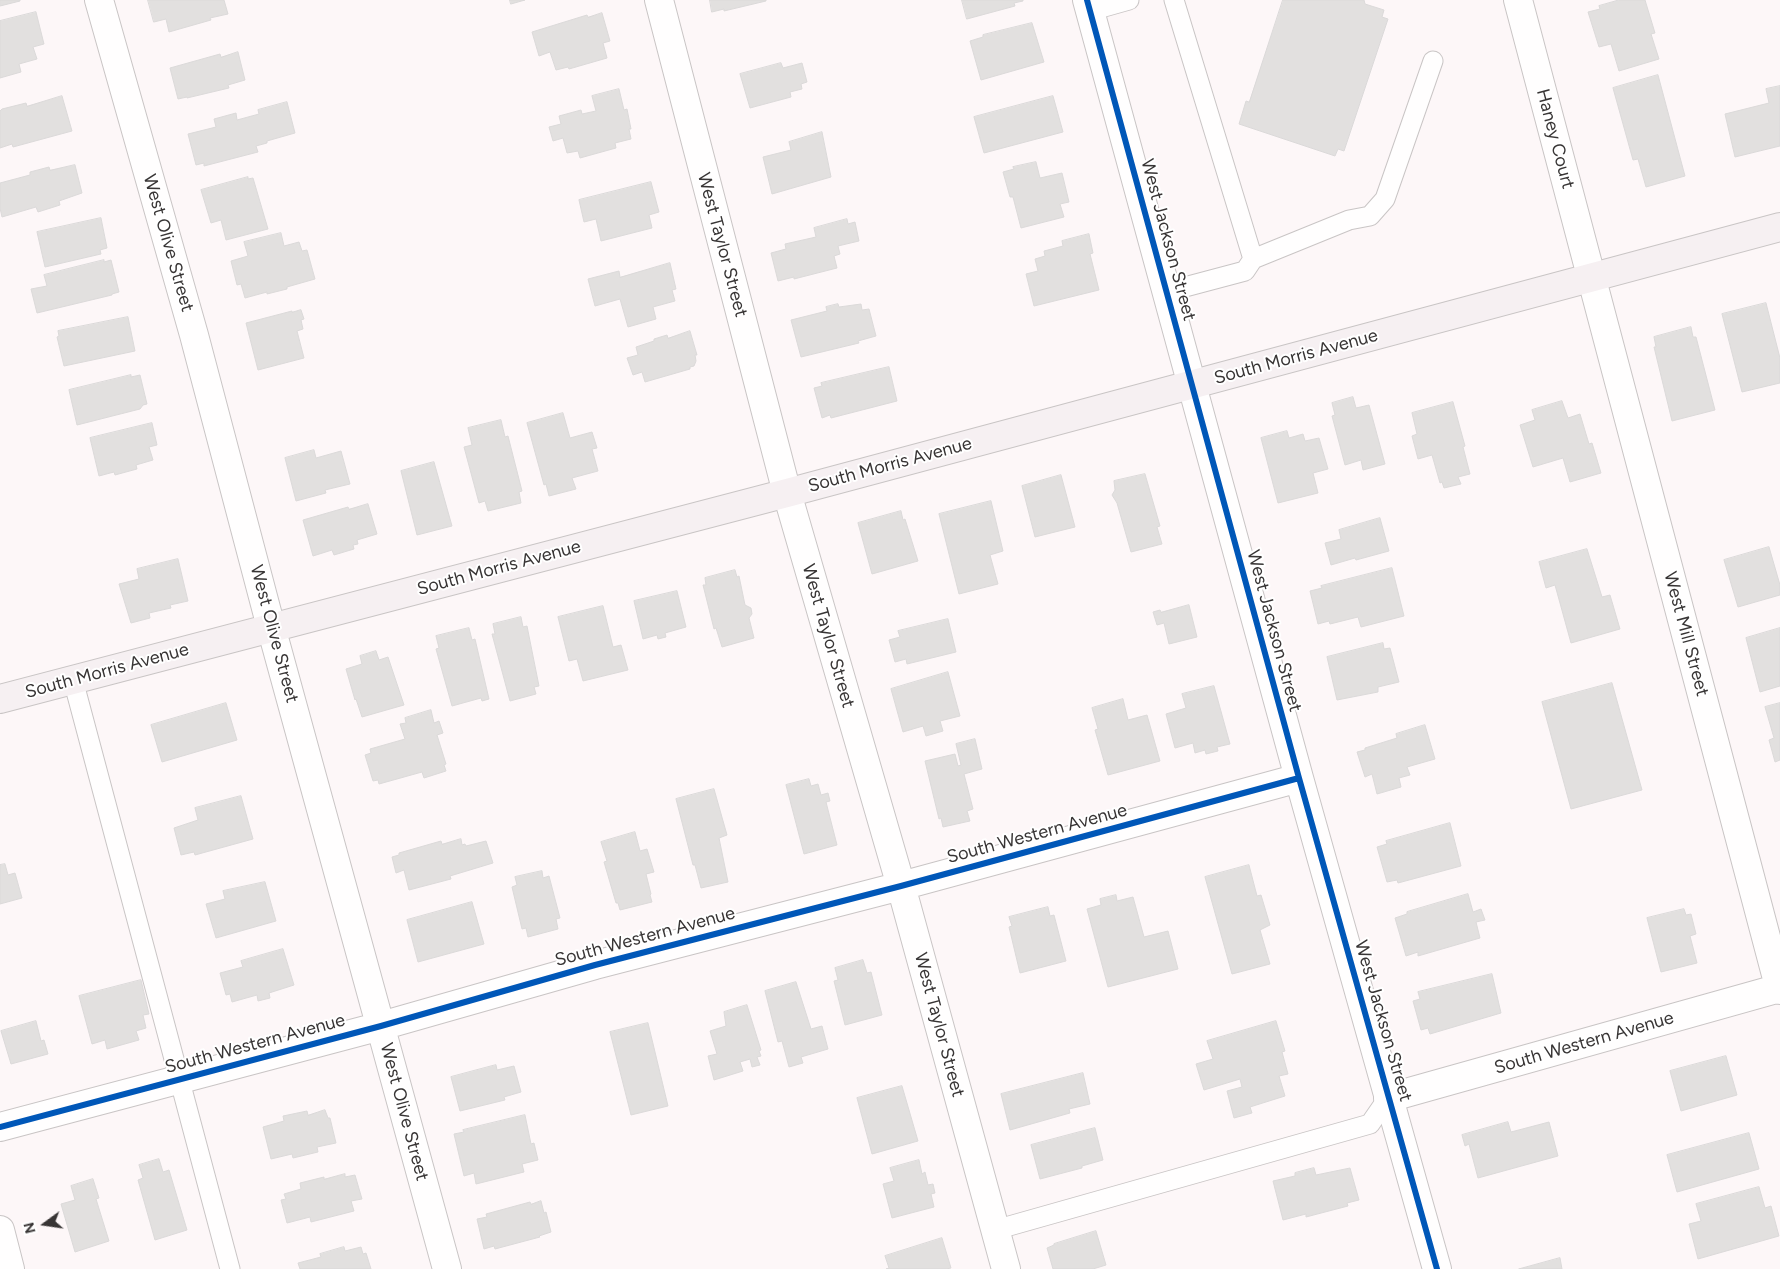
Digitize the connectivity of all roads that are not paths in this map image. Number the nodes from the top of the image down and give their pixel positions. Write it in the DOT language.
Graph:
graph roads {
  1 [pos="98,0"];
  2 [pos="659,0"];
  3 [pos="1129,0"];
  4 [pos="1174,0"];
  5 [pos="1518,0"];
  6 [pos="1088,6"];
  7 [pos="1433,61"];
  8 [pos="1780,227"];
  9 [pos="1253,259"];
  10 [pos="1592,278"];
  11 [pos="1166,292"];
  12 [pos="1191,385"];
  13 [pos="786,492"];
  14 [pos="271,627"];
  15 [pos="73,680"];
  16 [pos="0,700"];
  17 [pos="1299,778"];
  18 [pos="901,886"];
  19 [pos="1780,989"];
  20 [pos="381,1026"];
  21 [pos="181,1079"];
  22 [pos="1388,1098"];
  23 [pos="0,1127"];
  24 [pos="0,1230"];
  25 [pos="995,1230"];
  26 [pos="10,1269"];
  27 [pos="230,1269"];
  28 [pos="447,1269"];
  29 [pos="1006,1269"];
  30 [pos="1437,1269"];
  1 -- 14 [label="street, West Olive Street"];
  2 -- 13 [label="street, West Taylor Street"];
  3 -- 6 [label="lane"];
  4 -- 9 [label="lane"];
  5 -- 10 [label="street, Haney Court"];
  6 -- 11 [label="street, West Jackson Street"];
  7 -- 9 [label="lane"];
  8 -- 10 [label="main road, South Morris Avenue"];
  9 -- 11 [label="lane"];
  10 -- 12 [label="main road, South Morris Avenue"];
  10 -- 19 [label="street, West Mill Street"];
  11 -- 12 [label="street, West Jackson Street"];
  12 -- 13 [label="main road, South Morris Avenue"];
  12 -- 17 [label="street, West Jackson Street"];
  13 -- 14 [label="main road, South Morris Avenue"];
  13 -- 18 [label="street, West Taylor Street"];
  14 -- 15 [label="main road, South Morris Avenue"];
  14 -- 20 [label="street, West Olive Street"];
  15 -- 16 [label="main road, South Morris Avenue"];
  15 -- 21 [label="lane"];
  17 -- 18 [label="street, South Western Avenue"];
  17 -- 22 [label="street, West Jackson Street"];
  18 -- 20 [label="street, South Western Avenue"];
  18 -- 25 [label="street, West Taylor Street"];
  19 -- 22 [label="street, South Western Avenue"];
  20 -- 21 [label="street, South Western Avenue"];
  20 -- 28 [label="street, West Olive Street"];
  21 -- 23 [label="street, South Western Avenue"];
  21 -- 27 [label="lane"];
  22 -- 25 [label="lane"];
  22 -- 30 [label="street, West Jackson Street"];
  24 -- 26 [label="street"];
  25 -- 29 [label="street, West Taylor Street"];
}
